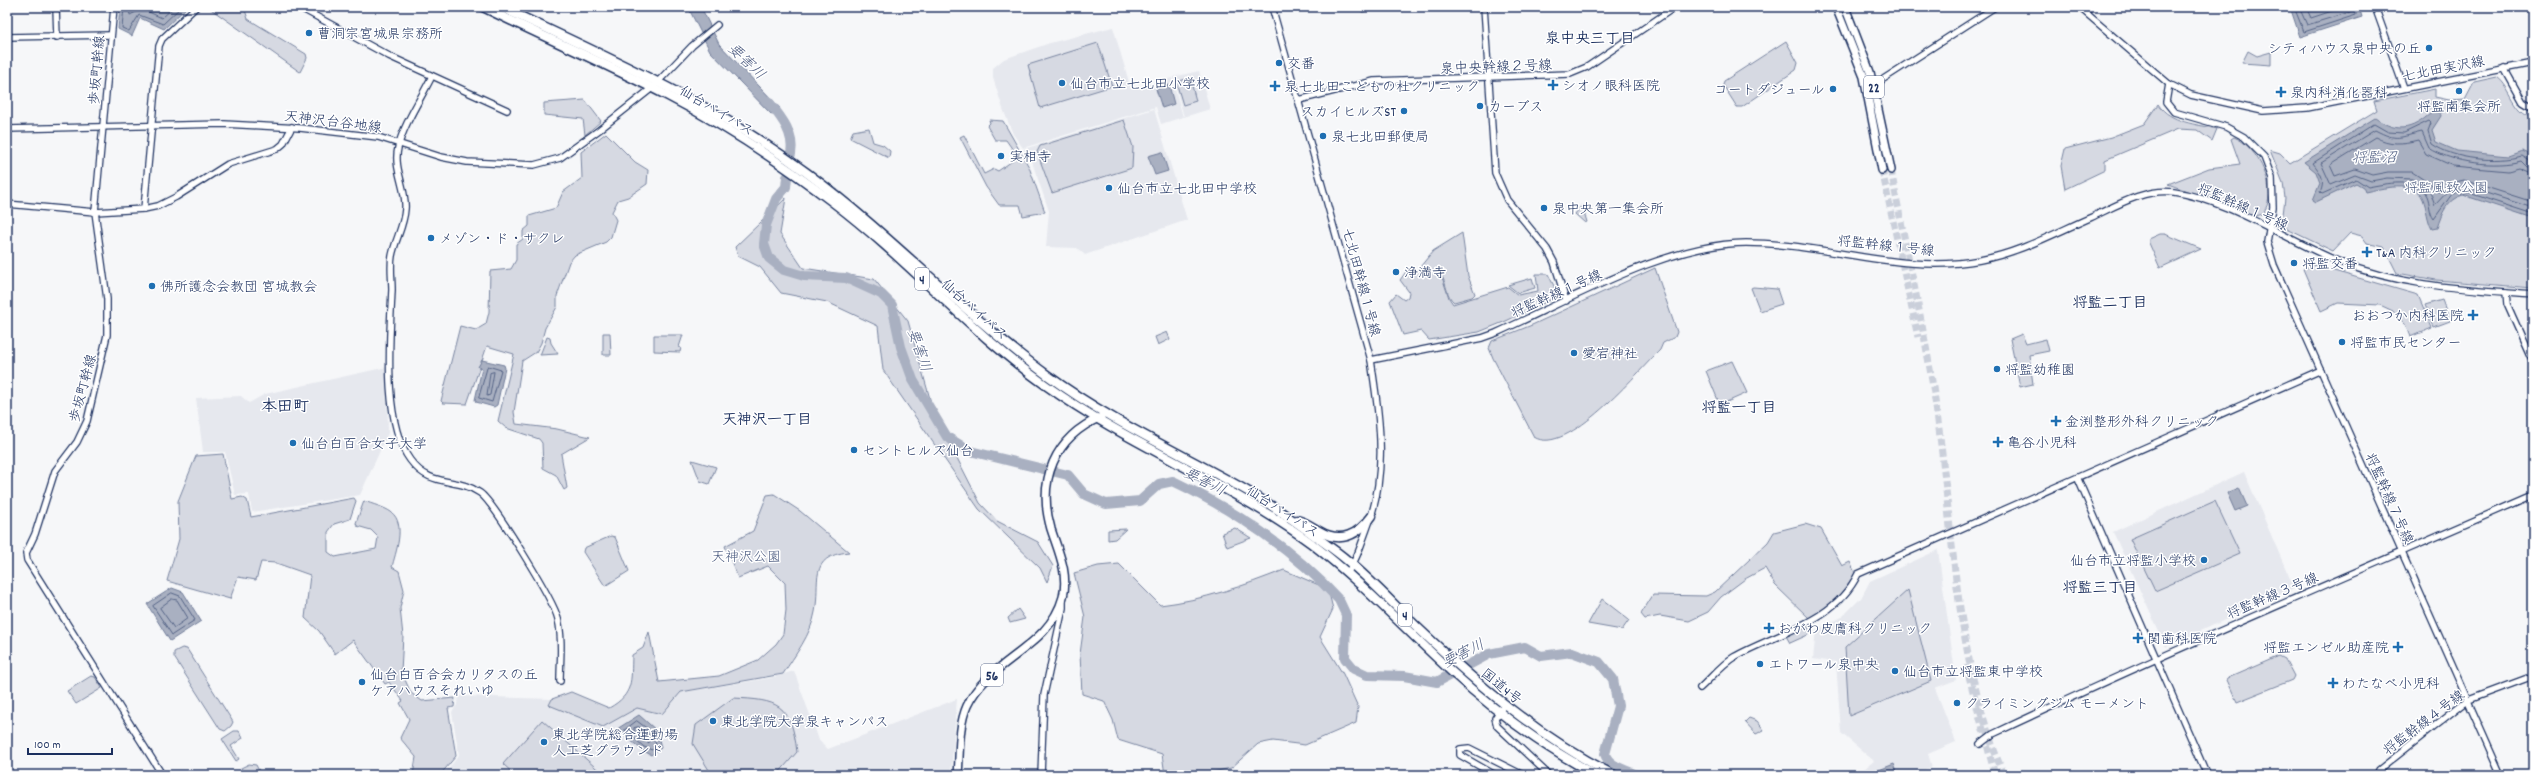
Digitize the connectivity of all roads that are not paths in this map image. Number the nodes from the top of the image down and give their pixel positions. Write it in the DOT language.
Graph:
graph roads {
  1 [pos="56,7"];
  2 [pos="114,7"];
  3 [pos="196,7"];
  4 [pos="299,7"];
  5 [pos="483,7"];
  6 [pos="501,7"];
  7 [pos="1272,7"];
  8 [pos="1484,7"];
  9 [pos="1675,7"];
  10 [pos="1836,7"];
  11 [pos="1844,7"];
  12 [pos="1995,7"];
  13 [pos="2079,7"];
  14 [pos="2376,7"];
  15 [pos="717,25"];
  16 [pos="111,35"];
  17 [pos="7,37"];
  18 [pos="57,37"];
  19 [pos="2533,63"];
  20 [pos="2504,68"];
  21 [pos="432,76"];
  22 [pos="1490,78"];
  23 [pos="2169,84"];
  24 [pos="655,85"];
  25 [pos="1870,88"];
  26 [pos="2404,88"];
  27 [pos="1299,100"];
  28 [pos="2533,108"];
  29 [pos="507,110"];
  30 [pos="152,125"];
  31 [pos="104,127"];
  32 [pos="292,127"];
  33 [pos="7,129"];
  34 [pos="399,143"];
  35 [pos="1882,170"];
  36 [pos="1891,170"];
  37 [pos="7,204"];
  38 [pos="144,209"];
  39 [pos="95,212"];
  40 [pos="2269,229"];
  41 [pos="2506,292"];
  42 [pos="2533,294"];
  43 [pos="1566,301"];
  44 [pos="1371,360"];
  45 [pos="2533,362"];
  46 [pos="2321,370"];
  47 [pos="1106,415"];
  48 [pos="1096,419"];
  49 [pos="2078,479"];
  50 [pos="2533,495"];
  51 [pos="1372,516"];
  52 [pos="1292,520"];
  53 [pos="2401,553"];
  54 [pos="1353,565"];
  55 [pos="1347,573"];
  56 [pos="1063,595"];
  57 [pos="1052,622"];
  58 [pos="1057,632"];
  59 [pos="2157,661"];
  60 [pos="2533,676"];
  61 [pos="560,681"];
  62 [pos="1700,688"];
  63 [pos="2466,701"];
  64 [pos="1504,705"];
  65 [pos="1499,712"];
  66 [pos="1980,744"];
  67 [pos="161,773"];
  68 [pos="958,775"];
  69 [pos="1041,775"];
  70 [pos="1495,775"];
  71 [pos="1523,775"];
  72 [pos="1549,775"];
  73 [pos="1597,775"];
  74 [pos="1614,775"];
  75 [pos="2207,775"];
  76 [pos="2377,775"];
  77 [pos="2501,775"];
  1 -- 18 [label="street"];
  2 -- 16 [label="street, 歩坂町幹線"];
  3 -- 30 [label="street"];
  4 -- 21 [label="street"];
  5 -- 24 [label="highway, 仙台バイパス / 4"];
  6 -- 24 [label="highway, 仙台バイパス / 4"];
  7 -- 27 [label="street, 七北田幹線１号線"];
  8 -- 22 [label="street"];
  9 -- 22 [label="street, 泉中央幹線２号線"];
  10 -- 25 [label="main road, 22"];
  11 -- 25 [label="main road, 22"];
  12 -- 25 [label="street"];
  13 -- 23 [label="street, 七北田実沢線"];
  14 -- 26 [label="street"];
  15 -- 24 [label="street, 天神沢台谷地線"];
  16 -- 18 [label="street"];
  16 -- 31 [label="street, 歩坂町幹線"];
  17 -- 18 [label="street"];
  19 -- 20 [label="street, 七北田実沢線"];
  20 -- 26 [label="street, 七北田実沢線"];
  20 -- 28 [label="street"];
  21 -- 29 [label="street"];
  21 -- 34 [label="street"];
  22 -- 27 [label="street, 泉中央幹線２号線"];
  22 -- 43 [label="street"];
  23 -- 26 [label="street, 七北田実沢線"];
  23 -- 40 [label="street, 将監幹線７号線"];
  24 -- 34 [label="street, 天神沢台谷地線"];
  24 -- 47 [label="highway, 仙台バイパス / 4"];
  24 -- 48 [label="highway, 仙台バイパス / 4"];
  25 -- 35 [label="main road, 22"];
  25 -- 36 [label="main road, 22"];
  27 -- 44 [label="street, 七北田幹線１号線"];
  30 -- 31 [label="street, 天神沢台谷地線"];
  30 -- 32 [label="street, 天神沢台谷地線"];
  30 -- 38 [label="street"];
  31 -- 33 [label="street, 天神沢台谷地線"];
  31 -- 39 [label="street, 歩坂町幹線"];
  32 -- 34 [label="street, 天神沢台谷地線"];
  32 -- 38 [label="street"];
  34 -- 61 [label="street"];
  37 -- 39 [label="street"];
  38 -- 39 [label="street"];
  39 -- 67 [label="street, 歩坂町幹線"];
  40 -- 41 [label="street, 将監幹線１号線"];
  40 -- 43 [label="street, 将監幹線１号線"];
  40 -- 46 [label="street, 将監幹線７号線"];
  41 -- 42 [label="street, 将監幹線１号線"];
  41 -- 45 [label="street"];
  43 -- 44 [label="street, 将監幹線１号線"];
  44 -- 51 [label="street, 七北田幹線１号線"];
  46 -- 49 [label="street"];
  46 -- 53 [label="street, 将監幹線７号線"];
  47 -- 48 [label="main road, 56"];
  47 -- 52 [label="highway, 仙台バイパス / 4"];
  48 -- 55 [label="highway, 仙台バイパス / 4"];
  48 -- 56 [label="main road, 56"];
  49 -- 59 [label="street"];
  49 -- 62 [label="street"];
  50 -- 53 [label="street, 将監幹線３号線"];
  51 -- 52 [label="highway"];
  51 -- 54 [label="street, 七北田幹線１号線"];
  52 -- 54 [label="highway, 仙台バイパス / 4"];
  53 -- 59 [label="street, 将監幹線３号線"];
  53 -- 63 [label="street, 将監幹線７号線"];
  54 -- 55 [label="street, 七北田幹線１号線"];
  54 -- 64 [label="highway, 国道4号 / 4"];
  55 -- 65 [label="highway, 国道4号 / 4"];
  56 -- 57 [label="main road, 56"];
  56 -- 58 [label="street"];
  57 -- 58 [label="street"];
  57 -- 68 [label="main road, 56"];
  58 -- 69 [label="street"];
  59 -- 66 [label="street, 将監幹線３号線"];
  59 -- 75 [label="street"];
  60 -- 63 [label="street, 将監幹線４号線"];
  63 -- 76 [label="street, 将監幹線４号線"];
  63 -- 77 [label="street, 将監幹線７号線"];
  64 -- 65 [label="street"];
  64 -- 74 [label="highway, 国道4号 / 4"];
  65 -- 72 [label="street"];
  65 -- 73 [label="highway, 国道4号 / 4"];
  70 -- 71 [label="street"];
}
